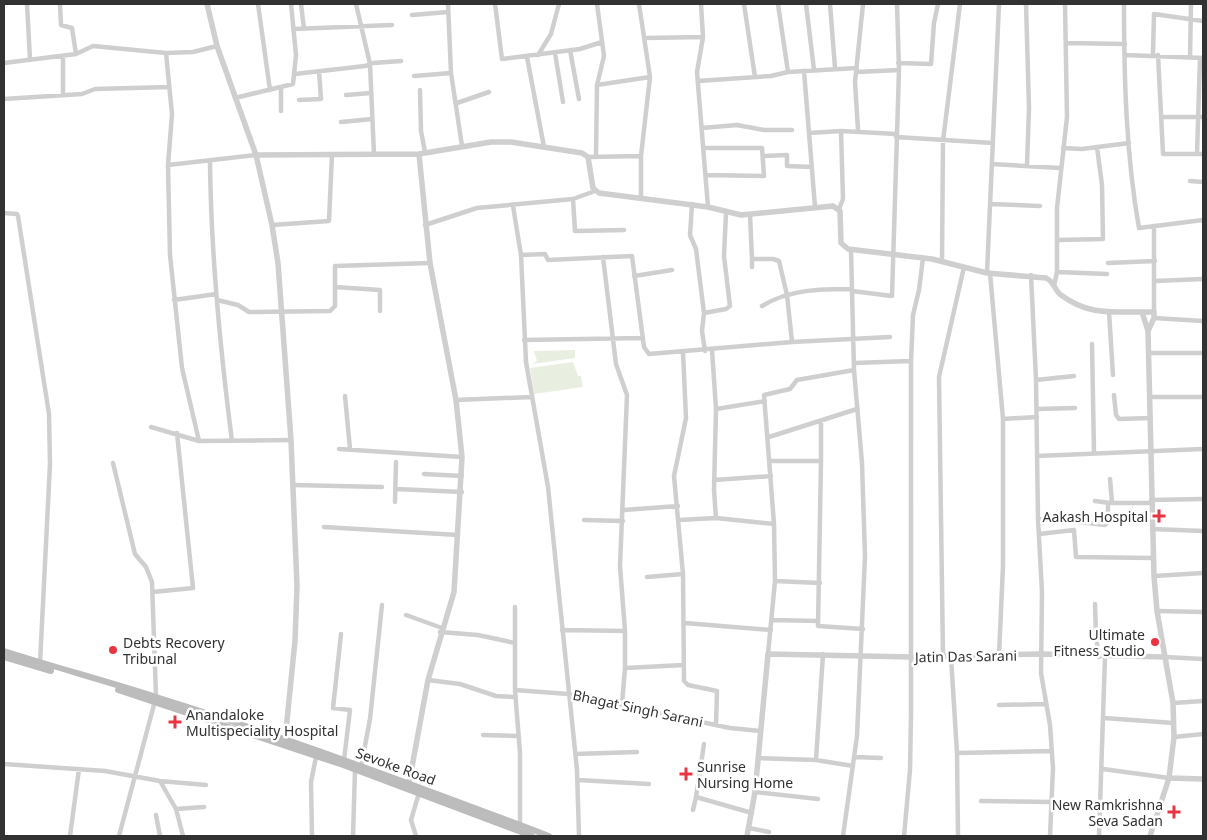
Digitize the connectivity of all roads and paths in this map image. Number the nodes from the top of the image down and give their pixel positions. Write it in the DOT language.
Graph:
graph roads {
  1 [pos="27,4"];
  2 [pos="60,4"];
  3 [pos="207,4"];
  4 [pos="258,4"];
  5 [pos="291,4"];
  6 [pos="301,4"];
  7 [pos="356,4"];
  8 [pos="448,4"];
  9 [pos="495,4"];
  10 [pos="558,4"];
  11 [pos="597,4"];
  12 [pos="639,4"];
  13 [pos="701,4"];
  14 [pos="744,4"];
  15 [pos="778,4"];
  16 [pos="806,4"];
  17 [pos="830,4"];
  18 [pos="863,4"];
  19 [pos="897,4"];
  20 [pos="938,4"];
  21 [pos="960,4"];
  22 [pos="999,4"];
  23 [pos="1026,4"];
  24 [pos="1064,4"];
  25 [pos="1124,4"];
  26 [pos="1191,4"];
  27 [pos="448,12"];
  28 [pos="412,15"];
  29 [pos="1190,19"];
  30 [pos="1203,20"];
  31 [pos="360,25"];
  32 [pos="392,25"];
  33 [pos="304,28"];
  34 [pos="294,29"];
  35 [pos="703,37"];
  36 [pos="645,38"];
  37 [pos="602,42"];
  38 [pos="1067,43"];
  39 [pos="1125,44"];
  40 [pos="217,46"];
  41 [pos="570,50"];
  42 [pos="166,53"];
  43 [pos="555,53"];
  44 [pos="76,54"];
  45 [pos="1155,54"];
  46 [pos="538,55"];
  47 [pos="1125,55"];
  48 [pos="63,56"];
  49 [pos="527,57"];
  50 [pos="1190,57"];
  51 [pos="1201,58"];
  52 [pos="30,59"];
  53 [pos="401,61"];
  54 [pos="4,63"];
  55 [pos="898,63"];
  56 [pos="370,64"];
  57 [pos="835,68"];
  58 [pos="814,70"];
  59 [pos="857,70"];
  60 [pos="899,70"];
  61 [pos="319,71"];
  62 [pos="804,71"];
  63 [pos="788,72"];
  64 [pos="451,73"];
  65 [pos="295,74"];
  66 [pos="414,76"];
  67 [pos="650,77"];
  68 [pos="755,77"];
  69 [pos="698,81"];
  70 [pos="597,85"];
  71 [pos="169,87"];
  72 [pos="281,88"];
  73 [pos="270,90"];
  74 [pos="420,90"];
  75 [pos="489,92"];
  76 [pos="371,94"];
  77 [pos="63,95"];
  78 [pos="346,95"];
  79 [pos="235,98"];
  80 [pos="4,99"];
  81 [pos="579,99"];
  82 [pos="299,100"];
  83 [pos="563,102"];
  84 [pos="457,103"];
  85 [pos="281,111"];
  86 [pos="1161,117"];
  87 [pos="1200,117"];
  88 [pos="372,119"];
  89 [pos="341,122"];
  90 [pos="702,128"];
  91 [pos="792,130"];
  92 [pos="858,130"];
  93 [pos="841,131"];
  94 [pos="809,133"];
  95 [pos="896,135"];
  96 [pos="943,141"];
  97 [pos="993,143"];
  98 [pos="1129,143"];
  99 [pos="462,146"];
  100 [pos="1096,147"];
  101 [pos="544,148"];
  102 [pos="704,148"];
  103 [pos="1063,148"];
  104 [pos="422,153"];
  105 [pos="332,154"];
  106 [pos="374,154"];
  107 [pos="1197,154"];
  108 [pos="1203,154"];
  109 [pos="256,155"];
  110 [pos="596,155"];
  111 [pos="641,156"];
  112 [pos="764,156"];
  113 [pos="588,157"];
  114 [pos="210,162"];
  115 [pos="992,164"];
  116 [pos="168,165"];
  117 [pos="1027,165"];
  118 [pos="812,167"];
  119 [pos="1060,168"];
  120 [pos="706,175"];
  121 [pos="1190,182"];
  122 [pos="1203,182"];
  123 [pos="595,191"];
  124 [pos="573,198"];
  125 [pos="641,200"];
  126 [pos="692,204"];
  127 [pos="990,204"];
  128 [pos="513,206"];
  129 [pos="1040,206"];
  130 [pos="708,207"];
  131 [pos="815,207"];
  132 [pos="839,209"];
  133 [pos="726,212"];
  134 [pos="4,213"];
  135 [pos="750,215"];
  136 [pos="1203,220"];
  137 [pos="425,224"];
  138 [pos="272,225"];
  139 [pos="1154,226"];
  140 [pos="624,230"];
  141 [pos="1058,240"];
  142 [pos="851,250"];
  143 [pos="520,255"];
  144 [pos="895,256"];
  145 [pos="602,257"];
  146 [pos="923,258"];
  147 [pos="752,259"];
  148 [pos="942,261"];
  149 [pos="1155,261"];
  150 [pos="430,262"];
  151 [pos="1108,262"];
  152 [pos="752,267"];
  153 [pos="964,267"];
  154 [pos="672,270"];
  155 [pos="1057,272"];
  156 [pos="988,273"];
  157 [pos="1107,274"];
  158 [pos="1031,275"];
  159 [pos="634,276"];
  160 [pos="1203,279"];
  161 [pos="1155,281"];
  162 [pos="1054,286"];
  163 [pos="335,287"];
  164 [pos="852,290"];
  165 [pos="787,295"];
  166 [pos="216,297"];
  167 [pos="174,300"];
  168 [pos="762,306"];
  169 [pos="380,311"];
  170 [pos="1109,312"];
  171 [pos="1142,312"];
  172 [pos="282,313"];
  173 [pos="704,313"];
  174 [pos="1154,315"];
  175 [pos="1203,321"];
  176 [pos="1148,331"];
  177 [pos="890,337"];
  178 [pos="642,338"];
  179 [pos="853,338"];
  180 [pos="524,340"];
  181 [pos="612,340"];
  182 [pos="792,342"];
  183 [pos="1092,344"];
  184 [pos="712,350"];
  185 [pos="705,351"];
  186 [pos="683,352"];
  187 [pos="1149,353"];
  188 [pos="1203,353"];
  189 [pos="911,361"];
  190 [pos="854,364"];
  191 [pos="854,370"];
  192 [pos="1113,375"];
  193 [pos="1074,376"];
  194 [pos="1036,380"];
  195 [pos="1114,394"];
  196 [pos="345,396"];
  197 [pos="532,397"];
  198 [pos="1150,397"];
  199 [pos="1203,397"];
  200 [pos="456,400"];
  201 [pos="765,401"];
  202 [pos="1075,408"];
  203 [pos="716,409"];
  204 [pos="857,409"];
  205 [pos="1037,409"];
  206 [pos="1037,417"];
  207 [pos="1150,418"];
  208 [pos="1002,419"];
  209 [pos="821,421"];
  210 [pos="151,427"];
  211 [pos="177,433"];
  212 [pos="769,437"];
  213 [pos="291,440"];
  214 [pos="199,441"];
  215 [pos="232,441"];
  216 [pos="339,449"];
  217 [pos="350,449"];
  218 [pos="1203,449"];
  219 [pos="1151,452"];
  220 [pos="1094,454"];
  221 [pos="1037,456"];
  222 [pos="462,457"];
  223 [pos="770,461"];
  224 [pos="821,461"];
  225 [pos="396,462"];
  226 [pos="114,463"];
  227 [pos="424,474"];
  228 [pos="462,476"];
  229 [pos="771,476"];
  230 [pos="1110,479"];
  231 [pos="714,480"];
  232 [pos="293,485"];
  233 [pos="382,486"];
  234 [pos="396,489"];
  235 [pos="462,492"];
  236 [pos="1203,499"];
  237 [pos="1095,501"];
  238 [pos="1151,501"];
  239 [pos="395,502"];
  240 [pos="1110,503"];
  241 [pos="678,506"];
  242 [pos="624,510"];
  243 [pos="716,518"];
  244 [pos="1038,519"];
  245 [pos="584,520"];
  246 [pos="623,520"];
  247 [pos="679,520"];
  248 [pos="774,524"];
  249 [pos="324,527"];
  250 [pos="1152,529"];
  251 [pos="1203,532"];
  252 [pos="1038,534"];
  253 [pos="458,535"];
  254 [pos="1153,558"];
  255 [pos="1203,573"];
  256 [pos="683,574"];
  257 [pos="1154,576"];
  258 [pos="647,577"];
  259 [pos="775,581"];
  260 [pos="820,583"];
  261 [pos="154,592"];
  262 [pos="1095,604"];
  263 [pos="382,605"];
  264 [pos="515,607"];
  265 [pos="1157,610"];
  266 [pos="1203,612"];
  267 [pos="406,615"];
  268 [pos="772,620"];
  269 [pos="818,621"];
  270 [pos="685,623"];
  271 [pos="863,629"];
  272 [pos="441,630"];
  273 [pos="562,630"];
  274 [pos="770,630"];
  275 [pos="625,631"];
  276 [pos="341,634"];
  277 [pos="516,643"];
  278 [pos="4,651"];
  279 [pos="768,654"];
  280 [pos="823,654"];
  281 [pos="1041,654"];
  282 [pos="999,655"];
  283 [pos="951,656"];
  284 [pos="4,657"];
  285 [pos="862,657"];
  286 [pos="911,657"];
  287 [pos="943,657"];
  288 [pos="1102,657"];
  289 [pos="1165,657"];
  290 [pos="1203,659"];
  291 [pos="40,663"];
  292 [pos="684,666"];
  293 [pos="626,668"];
  294 [pos="428,680"];
  295 [pos="515,690"];
  296 [pos="568,694"];
  297 [pos="515,697"];
  298 [pos="155,699"];
  299 [pos="1203,701"];
  300 [pos="1173,703"];
  301 [pos="622,704"];
  302 [pos="1046,704"];
  303 [pos="1000,705"];
  304 [pos="1104,718"];
  305 [pos="1174,723"];
  306 [pos="716,725"];
  307 [pos="760,731"];
  308 [pos="1203,734"];
  309 [pos="483,736"];
  310 [pos="519,736"];
  311 [pos="1174,737"];
  312 [pos="284,743"];
  313 [pos="704,744"];
  314 [pos="1052,751"];
  315 [pos="637,752"];
  316 [pos="956,753"];
  317 [pos="575,754"];
  318 [pos="316,757"];
  319 [pos="855,757"];
  320 [pos="758,758"];
  321 [pos="881,758"];
  322 [pos="344,760"];
  323 [pos="816,760"];
  324 [pos="4,764"];
  325 [pos="853,766"];
  326 [pos="358,768"];
  327 [pos="79,769"];
  328 [pos="1103,769"];
  329 [pos="135,775"];
  330 [pos="1169,778"];
  331 [pos="578,780"];
  332 [pos="1203,780"];
  333 [pos="160,781"];
  334 [pos="649,784"];
  335 [pos="206,785"];
  336 [pos="409,786"];
  337 [pos="755,792"];
  338 [pos="419,793"];
  339 [pos="696,797"];
  340 [pos="818,799"];
  341 [pos="981,801"];
  342 [pos="1051,802"];
  343 [pos="204,807"];
  344 [pos="176,809"];
  345 [pos="693,810"];
  346 [pos="752,813"];
  347 [pos="156,815"];
  348 [pos="749,828"];
  349 [pos="519,831"];
  350 [pos="769,832"];
  351 [pos="70,836"];
  352 [pos="120,836"];
  353 [pos="160,836"];
  354 [pos="183,836"];
  355 [pos="312,836"];
  356 [pos="353,836"];
  357 [pos="416,836"];
  358 [pos="532,836"];
  359 [pos="549,836"];
  360 [pos="579,836"];
  361 [pos="747,836"];
  362 [pos="843,836"];
  363 [pos="904,836"];
  364 [pos="958,836"];
  365 [pos="1050,836"];
  366 [pos="1099,836"];
  367 [pos="1150,836"];
  1 -- 52 [label="street"];
  2 -- 44 [label="street"];
  3 -- 40 [label="street"];
  4 -- 73 [label="street"];
  5 -- 34 [label="street"];
  6 -- 33 [label="street"];
  7 -- 31 [label="street"];
  8 -- 27 [label="street"];
  9 -- 49 [label="street"];
  10 -- 46 [label="street"];
  11 -- 37 [label="street"];
  12 -- 36 [label="street"];
  13 -- 35 [label="street"];
  14 -- 68 [label="street"];
  15 -- 63 [label="street"];
  16 -- 58 [label="street"];
  17 -- 57 [label="street"];
  18 -- 59 [label="street"];
  19 -- 55 [label="street"];
  20 -- 55 [label="street"];
  21 -- 96 [label="street"];
  22 -- 97 [label="street"];
  23 -- 117 [label="street"];
  24 -- 38 [label="street"];
  25 -- 39 [label="street"];
  26 -- 29 [label="street"];
  27 -- 28 [label="street"];
  27 -- 64 [label="street"];
  29 -- 30 [label="street"];
  29 -- 45 [label="street"];
  29 -- 50 [label="street"];
  31 -- 32 [label="street"];
  31 -- 33 [label="street"];
  31 -- 56 [label="street"];
  33 -- 34 [label="street"];
  34 -- 65 [label="street"];
  35 -- 36 [label="street"];
  35 -- 69 [label="street"];
  36 -- 67 [label="street"];
  37 -- 41 [label="street"];
  37 -- 70 [label="street"];
  38 -- 39 [label="street"];
  38 -- 103 [label="street"];
  39 -- 47 [label="street"];
  40 -- 42 [label="street"];
  40 -- 79 [label="street"];
  41 -- 43 [label="street"];
  41 -- 81 [label="street"];
  42 -- 44 [label="street"];
  42 -- 71 [label="street"];
  43 -- 46 [label="street"];
  43 -- 83 [label="street"];
  44 -- 48 [label="street"];
  45 -- 47 [label="street"];
  45 -- 50 [label="street"];
  45 -- 86 [label="street"];
  46 -- 49 [label="street"];
  47 -- 98 [label="street"];
  48 -- 52 [label="street"];
  48 -- 77 [label="street"];
  49 -- 101 [label="street"];
  50 -- 51 [label="street"];
  51 -- 87 [label="street"];
  52 -- 54 [label="street"];
  53 -- 56 [label="street"];
  55 -- 60 [label="street"];
  56 -- 61 [label="street"];
  56 -- 76 [label="street"];
  57 -- 58 [label="street"];
  57 -- 59 [label="street"];
  58 -- 62 [label="street"];
  59 -- 60 [label="street"];
  59 -- 92 [label="street"];
  60 -- 95 [label="street"];
  61 -- 65 [label="street"];
  61 -- 82 [label="street"];
  62 -- 63 [label="street"];
  62 -- 94 [label="street"];
  63 -- 68 [label="street"];
  64 -- 66 [label="street"];
  64 -- 84 [label="street"];
  65 -- 72 [label="street"];
  67 -- 70 [label="street"];
  67 -- 111 [label="street"];
  68 -- 69 [label="street"];
  69 -- 90 [label="street"];
  70 -- 110 [label="street"];
  71 -- 77 [label="street"];
  71 -- 116 [label="street"];
  72 -- 73 [label="street"];
  72 -- 85 [label="street"];
  73 -- 79 [label="street"];
  74 -- 104 [label="street"];
  75 -- 84 [label="street"];
  76 -- 78 [label="street"];
  76 -- 88 [label="street"];
  77 -- 80 [label="street"];
  79 -- 109 [label="street"];
  84 -- 99 [label="street"];
  86 -- 87 [label="street"];
  86 -- 107 [label="street"];
  87 -- 107 [label="street"];
  88 -- 89 [label="street"];
  88 -- 106 [label="street"];
  90 -- 91 [label="street"];
  90 -- 102 [label="street"];
  92 -- 93 [label="street"];
  92 -- 95 [label="street"];
  93 -- 94 [label="street"];
  93 -- 132 [label="street"];
  94 -- 118 [label="street"];
  95 -- 96 [label="street"];
  95 -- 144 [label="street"];
  96 -- 97 [label="street"];
  96 -- 148 [label="street"];
  97 -- 115 [label="street"];
  98 -- 100 [label="street"];
  98 -- 139 [label="street"];
  99 -- 101 [label="street"];
  99 -- 104 [label="street"];
  100 -- 103 [label="street"];
  100 -- 141 [label="street"];
  101 -- 113 [label="street"];
  102 -- 112 [label="street"];
  102 -- 120 [label="street"];
  103 -- 119 [label="street"];
  104 -- 106 [label="street"];
  104 -- 137 [label="street"];
  105 -- 106 [label="street"];
  105 -- 109 [label="street"];
  105 -- 138 [label="street"];
  107 -- 108 [label="street"];
  109 -- 114 [label="street"];
  109 -- 138 [label="street"];
  110 -- 111 [label="street"];
  110 -- 113 [label="street"];
  111 -- 125 [label="street"];
  112 -- 118 [label="street"];
  112 -- 120 [label="street"];
  113 -- 123 [label="street"];
  114 -- 116 [label="street"];
  114 -- 166 [label="street"];
  115 -- 117 [label="street"];
  115 -- 127 [label="street"];
  116 -- 167 [label="street"];
  117 -- 119 [label="street"];
  118 -- 131 [label="street"];
  119 -- 141 [label="street"];
  120 -- 130 [label="street"];
  121 -- 122 [label="street"];
  123 -- 124 [label="street"];
  123 -- 125 [label="street"];
  124 -- 128 [label="street"];
  124 -- 140 [label="street"];
  125 -- 126 [label="street"];
  126 -- 130 [label="street"];
  126 -- 173 [label="street"];
  127 -- 129 [label="street"];
  127 -- 156 [label="street"];
  128 -- 137 [label="street"];
  128 -- 143 [label="street"];
  130 -- 133 [label="street"];
  131 -- 132 [label="street"];
  131 -- 135 [label="street"];
  132 -- 142 [label="street"];
  133 -- 135 [label="street"];
  133 -- 173 [label="street"];
  134 -- 291 [label="street"];
  135 -- 147 [label="street"];
  136 -- 139 [label="street"];
  137 -- 150 [label="street"];
  138 -- 172 [label="street"];
  139 -- 149 [label="street"];
  141 -- 155 [label="street"];
  142 -- 144 [label="street"];
  142 -- 164 [label="street"];
  143 -- 145 [label="street"];
  143 -- 180 [label="street"];
  144 -- 146 [label="street"];
  144 -- 164 [label="street"];
  145 -- 159 [label="street"];
  145 -- 181 [label="street"];
  146 -- 148 [label="street"];
  146 -- 189 [label="street"];
  147 -- 152 [label="street"];
  147 -- 165 [label="street"];
  148 -- 153 [label="street"];
  149 -- 151 [label="street"];
  149 -- 161 [label="street"];
  150 -- 163 [label="street"];
  150 -- 200 [label="street"];
  153 -- 156 [label="street"];
  153 -- 287 [label="street"];
  154 -- 159 [label="street"];
  155 -- 157 [label="street"];
  155 -- 162 [label="street"];
  156 -- 158 [label="street"];
  156 -- 208 [label="street"];
  158 -- 162 [label="street"];
  158 -- 194 [label="street"];
  159 -- 178 [label="street"];
  160 -- 161 [label="street"];
  161 -- 174 [label="street"];
  162 -- 170 [label="street"];
  163 -- 169 [label="street"];
  163 -- 172 [label="street"];
  164 -- 165 [label="street"];
  164 -- 179 [label="street"];
  165 -- 168 [label="street"];
  165 -- 182 [label="street"];
  166 -- 167 [label="street"];
  166 -- 172 [label="street"];
  166 -- 215 [label="street"];
  167 -- 214 [label="street"];
  170 -- 171 [label="street"];
  170 -- 192 [label="street"];
  171 -- 174 [label="street"];
  171 -- 176 [label="street"];
  172 -- 213 [label="street"];
  173 -- 185 [label="street"];
  174 -- 175 [label="street"];
  174 -- 176 [label="street"];
  176 -- 187 [label="street"];
  177 -- 179 [label="street"];
  178 -- 181 [label="street"];
  178 -- 186 [label="street"];
  179 -- 182 [label="street"];
  179 -- 190 [label="street"];
  180 -- 181 [label="street"];
  180 -- 197 [label="street"];
  181 -- 242 [label="street"];
  182 -- 184 [label="street"];
  183 -- 220 [label="street"];
  184 -- 185 [label="street"];
  184 -- 203 [label="street"];
  185 -- 186 [label="street"];
  186 -- 241 [label="street"];
  187 -- 188 [label="street"];
  187 -- 198 [label="street"];
  189 -- 190 [label="street"];
  189 -- 286 [label="street"];
  190 -- 191 [label="street"];
  191 -- 201 [label="street"];
  191 -- 204 [label="street"];
  193 -- 194 [label="street"];
  194 -- 205 [label="street"];
  195 -- 207 [label="street"];
  196 -- 217 [label="street"];
  197 -- 200 [label="street"];
  197 -- 273 [label="street"];
  198 -- 199 [label="street"];
  198 -- 207 [label="street"];
  200 -- 222 [label="street"];
  201 -- 203 [label="street"];
  201 -- 212 [label="street"];
  202 -- 205 [label="street"];
  203 -- 231 [label="street"];
  204 -- 209 [label="street"];
  204 -- 271 [label="street"];
  205 -- 206 [label="street"];
  206 -- 208 [label="street"];
  206 -- 221 [label="street"];
  207 -- 219 [label="street"];
  208 -- 282 [label="street"];
  209 -- 212 [label="street"];
  209 -- 224 [label="street"];
  210 -- 211 [label="street"];
  211 -- 214 [label="street"];
  211 -- 261 [label="street"];
  212 -- 223 [label="street"];
  213 -- 215 [label="street"];
  213 -- 232 [label="street"];
  214 -- 215 [label="street"];
  216 -- 217 [label="street"];
  217 -- 222 [label="street"];
  218 -- 219 [label="street"];
  219 -- 220 [label="street"];
  219 -- 238 [label="street"];
  220 -- 221 [label="street"];
  221 -- 244 [label="street"];
  222 -- 228 [label="street"];
  223 -- 224 [label="street"];
  223 -- 229 [label="street"];
  224 -- 260 [label="street"];
  225 -- 234 [label="street"];
  226 -- 261 [label="street"];
  227 -- 228 [label="street"];
  228 -- 235 [label="street"];
  229 -- 231 [label="street"];
  229 -- 248 [label="street"];
  230 -- 240 [label="street"];
  231 -- 243 [label="street"];
  232 -- 233 [label="street"];
  232 -- 312 [label="street"];
  234 -- 235 [label="street"];
  234 -- 239 [label="street"];
  235 -- 253 [label="street"];
  236 -- 238 [label="street"];
  237 -- 240 [label="street"];
  238 -- 240 [label="street"];
  238 -- 250 [label="street"];
  240 -- 244 [label="street"];
  241 -- 242 [label="street"];
  241 -- 247 [label="street"];
  242 -- 246 [label="street"];
  243 -- 247 [label="street"];
  243 -- 248 [label="street"];
  244 -- 252 [label="street"];
  245 -- 246 [label="street"];
  246 -- 275 [label="street"];
  247 -- 256 [label="street"];
  248 -- 259 [label="street"];
  249 -- 253 [label="street"];
  250 -- 251 [label="street"];
  250 -- 254 [label="street"];
  252 -- 254 [label="street"];
  252 -- 281 [label="street"];
  253 -- 272 [label="street"];
  254 -- 257 [label="street"];
  255 -- 257 [label="street"];
  256 -- 258 [label="street"];
  256 -- 270 [label="street"];
  257 -- 265 [label="street"];
  259 -- 260 [label="street"];
  259 -- 268 [label="street"];
  260 -- 269 [label="street"];
  261 -- 298 [label="street"];
  262 -- 288 [label="street"];
  263 -- 326 [label="street"];
  264 -- 277 [label="street"];
  265 -- 266 [label="street"];
  265 -- 289 [label="street"];
  267 -- 272 [label="street"];
  268 -- 269 [label="street"];
  268 -- 274 [label="street"];
  269 -- 271 [label="street"];
  270 -- 274 [label="street"];
  270 -- 292 [label="street"];
  271 -- 285 [label="street"];
  272 -- 277 [label="street"];
  272 -- 294 [label="street"];
  273 -- 275 [label="street"];
  273 -- 296 [label="street"];
  274 -- 279 [label="street"];
  275 -- 293 [label="street"];
  276 -- 322 [label="street"];
  277 -- 295 [label="street"];
  278 -- 291 [label="main road, Sevoke Road"];
  279 -- 280 [label="street, Jatin Das Sarani"];
  279 -- 307 [label="street"];
  280 -- 285 [label="street, Jatin Das Sarani"];
  280 -- 323 [label="street"];
  281 -- 282 [label="street, Jatin Das Sarani"];
  281 -- 288 [label="street, Jatin Das Sarani"];
  281 -- 302 [label="street"];
  282 -- 283 [label="street, Jatin Das Sarani"];
  283 -- 287 [label="street, Jatin Das Sarani"];
  283 -- 316 [label="street"];
  284 -- 298 [label="main road, Sevoke Road"];
  285 -- 286 [label="street, Jatin Das Sarani"];
  285 -- 319 [label="street"];
  286 -- 287 [label="street, Jatin Das Sarani"];
  286 -- 363 [label="street"];
  288 -- 289 [label="street, Jatin Das Sarani"];
  288 -- 304 [label="street"];
  289 -- 290 [label="street"];
  289 -- 300 [label="street"];
  291 -- 298 [label="main road, Sevoke Road"];
  292 -- 293 [label="street"];
  292 -- 306 [label="street"];
  293 -- 301 [label="street"];
  294 -- 297 [label="street"];
  294 -- 336 [label="street"];
  295 -- 296 [label="street, Bhagat Singh Sarani"];
  295 -- 297 [label="street"];
  296 -- 301 [label="street, Bhagat Singh Sarani"];
  296 -- 317 [label="street"];
  297 -- 310 [label="street"];
  298 -- 312 [label="main road, Sevoke Road"];
  298 -- 329 [label="street"];
  299 -- 300 [label="street"];
  300 -- 305 [label="street"];
  301 -- 306 [label="street, Bhagat Singh Sarani"];
  302 -- 303 [label="street"];
  302 -- 314 [label="street"];
  304 -- 305 [label="street"];
  304 -- 328 [label="street"];
  305 -- 311 [label="street"];
  306 -- 307 [label="street, Bhagat Singh Sarani"];
  307 -- 320 [label="street"];
  308 -- 311 [label="street"];
  309 -- 310 [label="street"];
  310 -- 349 [label="street"];
  311 -- 330 [label="street"];
  312 -- 318 [label="main road, Sevoke Road"];
  312 -- 322 [label="main road, Sevoke Road"];
  313 -- 339 [label="street"];
  314 -- 316 [label="street"];
  314 -- 342 [label="street"];
  315 -- 317 [label="street"];
  316 -- 364 [label="street"];
  317 -- 331 [label="street"];
  318 -- 326 [label="main road, Sevoke Road"];
  318 -- 355 [label="street"];
  319 -- 321 [label="street"];
  319 -- 325 [label="street"];
  320 -- 323 [label="street"];
  320 -- 337 [label="street"];
  322 -- 326 [label="main road, Sevoke Road"];
  323 -- 325 [label="street"];
  324 -- 327 [label="street"];
  325 -- 362 [label="street"];
  326 -- 336 [label="main road, Sevoke Road"];
  326 -- 356 [label="street"];
  327 -- 329 [label="street"];
  327 -- 351 [label="street"];
  328 -- 330 [label="street"];
  328 -- 366 [label="street"];
  329 -- 333 [label="street"];
  329 -- 352 [label="street"];
  330 -- 332 [label="street"];
  330 -- 367 [label="street"];
  331 -- 334 [label="street"];
  331 -- 360 [label="street"];
  333 -- 335 [label="street"];
  333 -- 344 [label="street"];
  336 -- 338 [label="main road, Sevoke Road"];
  336 -- 349 [label="main road, Sevoke Road"];
  337 -- 340 [label="street"];
  337 -- 346 [label="street"];
  338 -- 349 [label="main road, Sevoke Road"];
  338 -- 357 [label="street"];
  339 -- 345 [label="street"];
  339 -- 346 [label="street"];
  341 -- 342 [label="street"];
  342 -- 365 [label="street"];
  343 -- 344 [label="street"];
  344 -- 354 [label="street"];
  346 -- 348 [label="street"];
  347 -- 353 [label="street"];
  348 -- 350 [label="street"];
  348 -- 361 [label="street"];
  349 -- 358 [label="main road, Sevoke Road"];
  349 -- 359 [label="main road, Sevoke Road"];
}
